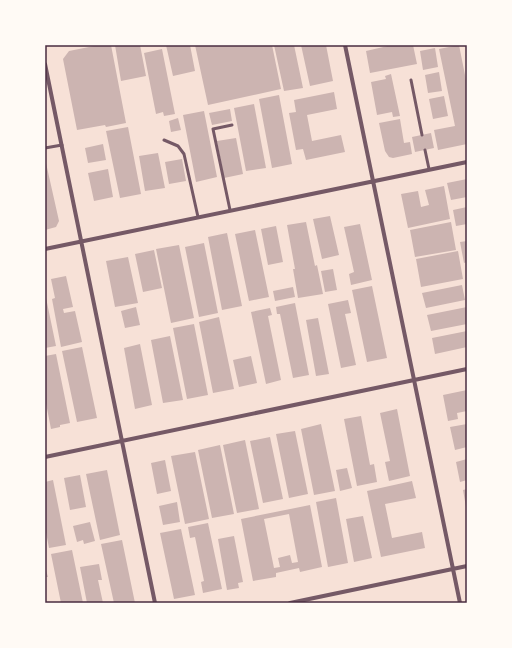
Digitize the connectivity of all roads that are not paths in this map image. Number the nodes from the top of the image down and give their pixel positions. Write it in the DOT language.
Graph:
graph roads {
  1 [pos="345,45"];
  2 [pos="45,64"];
  3 [pos="411,80"];
  4 [pos="232,125"];
  5 [pos="422,135"];
  6 [pos="164,140"];
  7 [pos="62,145"];
  8 [pos="45,148"];
  9 [pos="425,150"];
  10 [pos="467,162"];
  11 [pos="429,169"];
  12 [pos="373,181"];
  13 [pos="230,210"];
  14 [pos="198,217"];
  15 [pos="82,241"];
  16 [pos="45,249"];
  17 [pos="467,369"];
  18 [pos="414,380"];
  19 [pos="122,441"];
  20 [pos="45,457"];
  21 [pos="467,566"];
  22 [pos="452,569"];
  23 [pos="155,603"];
  24 [pos="290,603"];
  25 [pos="460,603"];
  1 -- 12 [label="street"];
  2 -- 7 [label="street"];
  3 -- 5 [label="lane"];
  4 -- 13 [label="lane"];
  6 -- 14 [label="lane"];
  7 -- 8 [label="lane"];
  7 -- 15 [label="street"];
  9 -- 11 [label="lane"];
  10 -- 11 [label="street"];
  11 -- 12 [label="street"];
  12 -- 13 [label="street"];
  12 -- 18 [label="street"];
  13 -- 14 [label="street"];
  14 -- 15 [label="street"];
  15 -- 16 [label="street"];
  15 -- 19 [label="street"];
  17 -- 18 [label="street"];
  18 -- 19 [label="street"];
  18 -- 22 [label="street"];
  19 -- 20 [label="street"];
  19 -- 23 [label="street"];
  21 -- 22 [label="street"];
  22 -- 24 [label="street"];
  22 -- 25 [label="street"];
}
